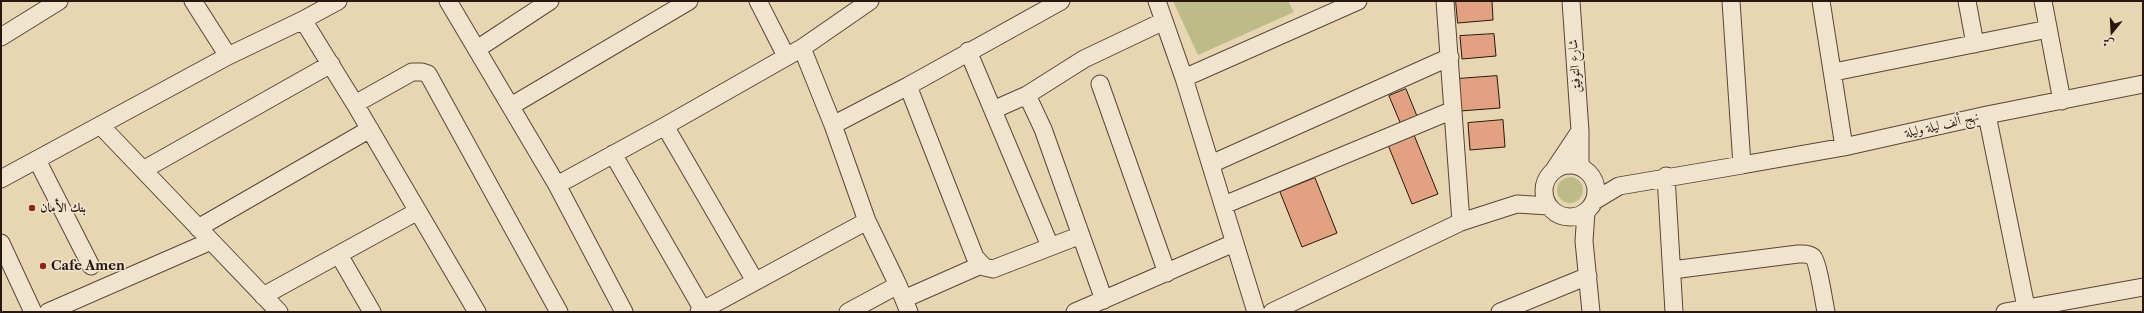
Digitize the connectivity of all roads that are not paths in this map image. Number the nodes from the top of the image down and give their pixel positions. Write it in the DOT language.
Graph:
graph roads {
  1 [pos="59,1"];
  2 [pos="193,1"];
  3 [pos="338,1"];
  4 [pos="448,1"];
  5 [pos="550,1"];
  6 [pos="689,1"];
  7 [pos="758,1"];
  8 [pos="870,1"];
  9 [pos="1060,1"];
  10 [pos="1157,1"];
  11 [pos="1358,1"];
  12 [pos="1445,1"];
  13 [pos="1570,1"];
  14 [pos="1731,1"];
  15 [pos="1822,1"];
  16 [pos="1967,1"];
  17 [pos="2043,1"];
  18 [pos="847,7"];
  19 [pos="1323,7"];
  20 [pos="303,20"];
  21 [pos="1164,21"];
  22 [pos="2048,29"];
  23 [pos="1,37"];
  24 [pos="1975,44"];
  25 [pos="802,48"];
  26 [pos="477,49"];
  27 [pos="968,51"];
  28 [pos="228,56"];
  29 [pos="786,56"];
  30 [pos="1450,57"];
  31 [pos="331,64"];
  32 [pos="1834,72"];
  33 [pos="1184,78"];
  34 [pos="1100,84"];
  35 [pos="2143,84"];
  36 [pos="908,86"];
  37 [pos="1027,95"];
  38 [pos="2062,101"];
  39 [pos="355,104"];
  40 [pos="511,106"];
  41 [pos="993,110"];
  42 [pos="1453,110"];
  43 [pos="1987,115"];
  44 [pos="833,125"];
  45 [pos="101,126"];
  46 [pos="665,126"];
  47 [pos="370,129"];
  48 [pos="1580,131"];
  49 [pos="1844,147"];
  50 [pos="613,154"];
  51 [pos="37,160"];
  52 [pos="1211,164"];
  53 [pos="1742,165"];
  54 [pos="143,170"];
  55 [pos="1585,171"];
  56 [pos="1550,175"];
  57 [pos="1666,176"];
  58 [pos="1,179"];
  59 [pos="557,185"];
  60 [pos="1619,186"];
  61 [pos="1517,204"];
  62 [pos="1224,205"];
  63 [pos="1590,206"];
  64 [pos="1554,210"];
  65 [pos="418,211"];
  66 [pos="867,221"];
  67 [pos="1461,222"];
  68 [pos="198,228"];
  69 [pos="1081,235"];
  70 [pos="210,241"];
  71 [pos="1584,242"];
  72 [pos="1,243"];
  73 [pos="1234,243"];
  74 [pos="1050,246"];
  75 [pos="339,255"];
  76 [pos="981,265"];
  77 [pos="91,266"];
  78 [pos="1672,270"];
  79 [pos="1167,273"];
  80 [pos="1588,276"];
  81 [pos="755,281"];
  82 [pos="2143,287"];
  83 [pos="263,296"];
  84 [pos="904,299"];
  85 [pos="1104,300"];
  86 [pos="1509,310"];
  87 [pos="2026,310"];
  88 [pos="701,311"];
  89 [pos="33,312"];
  90 [pos="48,312"];
  91 [pos="279,312"];
  92 [pos="372,312"];
  93 [pos="477,312"];
  94 [pos="559,312"];
  95 [pos="624,312"];
  96 [pos="848,312"];
  97 [pos="1075,312"];
  98 [pos="1256,312"];
  99 [pos="1272,312"];
  100 [pos="1591,312"];
  101 [pos="1674,312"];
  102 [pos="1826,312"];
  103 [pos="2005,312"];
  1 -- 23 [label="street"];
  2 -- 28 [label="street"];
  3 -- 20 [label="street"];
  4 -- 26 [label="street"];
  5 -- 26 [label="street"];
  6 -- 40 [label="street"];
  7 -- 29 [label="street"];
  8 -- 18 [label="street"];
  9 -- 27 [label="street"];
  10 -- 21 [label="street"];
  11 -- 19 [label="street"];
  12 -- 30 [label="street"];
  13 -- 48 [label="street, شارع التوفيق"];
  14 -- 53 [label="street"];
  15 -- 32 [label="street"];
  16 -- 24 [label="street"];
  17 -- 22 [label="street"];
  18 -- 25 [label="street"];
  19 -- 33 [label="street"];
  20 -- 28 [label="street"];
  20 -- 31 [label="street"];
  21 -- 33 [label="street"];
  21 -- 37 [label="street"];
  22 -- 24 [label="street"];
  22 -- 38 [label="street"];
  24 -- 32 [label="street"];
  25 -- 29 [label="street"];
  25 -- 44 [label="street"];
  26 -- 40 [label="street"];
  27 -- 36 [label="street"];
  27 -- 41 [label="street"];
  28 -- 45 [label="street"];
  29 -- 46 [label="street"];
  30 -- 42 [label="street"];
  30 -- 52 [label="street"];
  31 -- 39 [label="street"];
  31 -- 54 [label="street"];
  32 -- 49 [label="street"];
  33 -- 52 [label="street"];
  34 -- 79 [label="street"];
  35 -- 38 [label="street, نهج ألف ليلة وليلة"];
  36 -- 44 [label="street"];
  36 -- 76 [label="street"];
  37 -- 41 [label="street"];
  37 -- 69 [label="street"];
  38 -- 43 [label="street, نهج ألف ليلة وليلة"];
  39 -- 47 [label="street"];
  39 -- 94 [label="street"];
  40 -- 59 [label="street"];
  41 -- 74 [label="street"];
  42 -- 62 [label="street"];
  42 -- 67 [label="street"];
  43 -- 49 [label="street, نهج ألف ليلة وليلة"];
  43 -- 87 [label="street"];
  44 -- 66 [label="street"];
  45 -- 51 [label="street"];
  45 -- 54 [label="street"];
  46 -- 50 [label="street"];
  46 -- 81 [label="street"];
  47 -- 65 [label="street"];
  47 -- 68 [label="street"];
  48 -- 55 [label="street, شارع التوفيق"];
  48 -- 56 [label="street"];
  49 -- 53 [label="street, نهج ألف ليلة وليلة"];
  50 -- 59 [label="street"];
  50 -- 88 [label="street"];
  51 -- 58 [label="street"];
  51 -- 77 [label="street"];
  52 -- 62 [label="street"];
  53 -- 57 [label="street, نهج ألف ليلة وليلة"];
  54 -- 68 [label="street"];
  55 -- 56 [label="street"];
  55 -- 60 [label="street"];
  55 -- 63 [label="street"];
  56 -- 61 [label="street"];
  56 -- 64 [label="street"];
  57 -- 60 [label="street, نهج ألف ليلة وليلة"];
  57 -- 78 [label="street"];
  59 -- 95 [label="street"];
  60 -- 63 [label="street"];
  61 -- 64 [label="street"];
  61 -- 67 [label="street"];
  62 -- 73 [label="street"];
  63 -- 64 [label="street"];
  63 -- 71 [label="street"];
  64 -- 71 [label="street"];
  65 -- 75 [label="street"];
  65 -- 93 [label="street"];
  66 -- 81 [label="street"];
  66 -- 84 [label="street"];
  67 -- 99 [label="street"];
  68 -- 70 [label="street"];
  69 -- 74 [label="street"];
  69 -- 85 [label="street"];
  70 -- 83 [label="street"];
  70 -- 90 [label="street"];
  71 -- 80 [label="street"];
  72 -- 89 [label="street"];
  73 -- 79 [label="street"];
  73 -- 98 [label="street"];
  74 -- 76 [label="street"];
  75 -- 83 [label="street"];
  75 -- 92 [label="street"];
  76 -- 84 [label="street"];
  78 -- 101 [label="street"];
  78 -- 102 [label="street"];
  79 -- 85 [label="street"];
  80 -- 86 [label="street"];
  80 -- 100 [label="street"];
  81 -- 88 [label="street"];
  82 -- 87 [label="street"];
  83 -- 91 [label="street"];
  84 -- 96 [label="street"];
  85 -- 97 [label="street"];
  87 -- 103 [label="street"];
}
